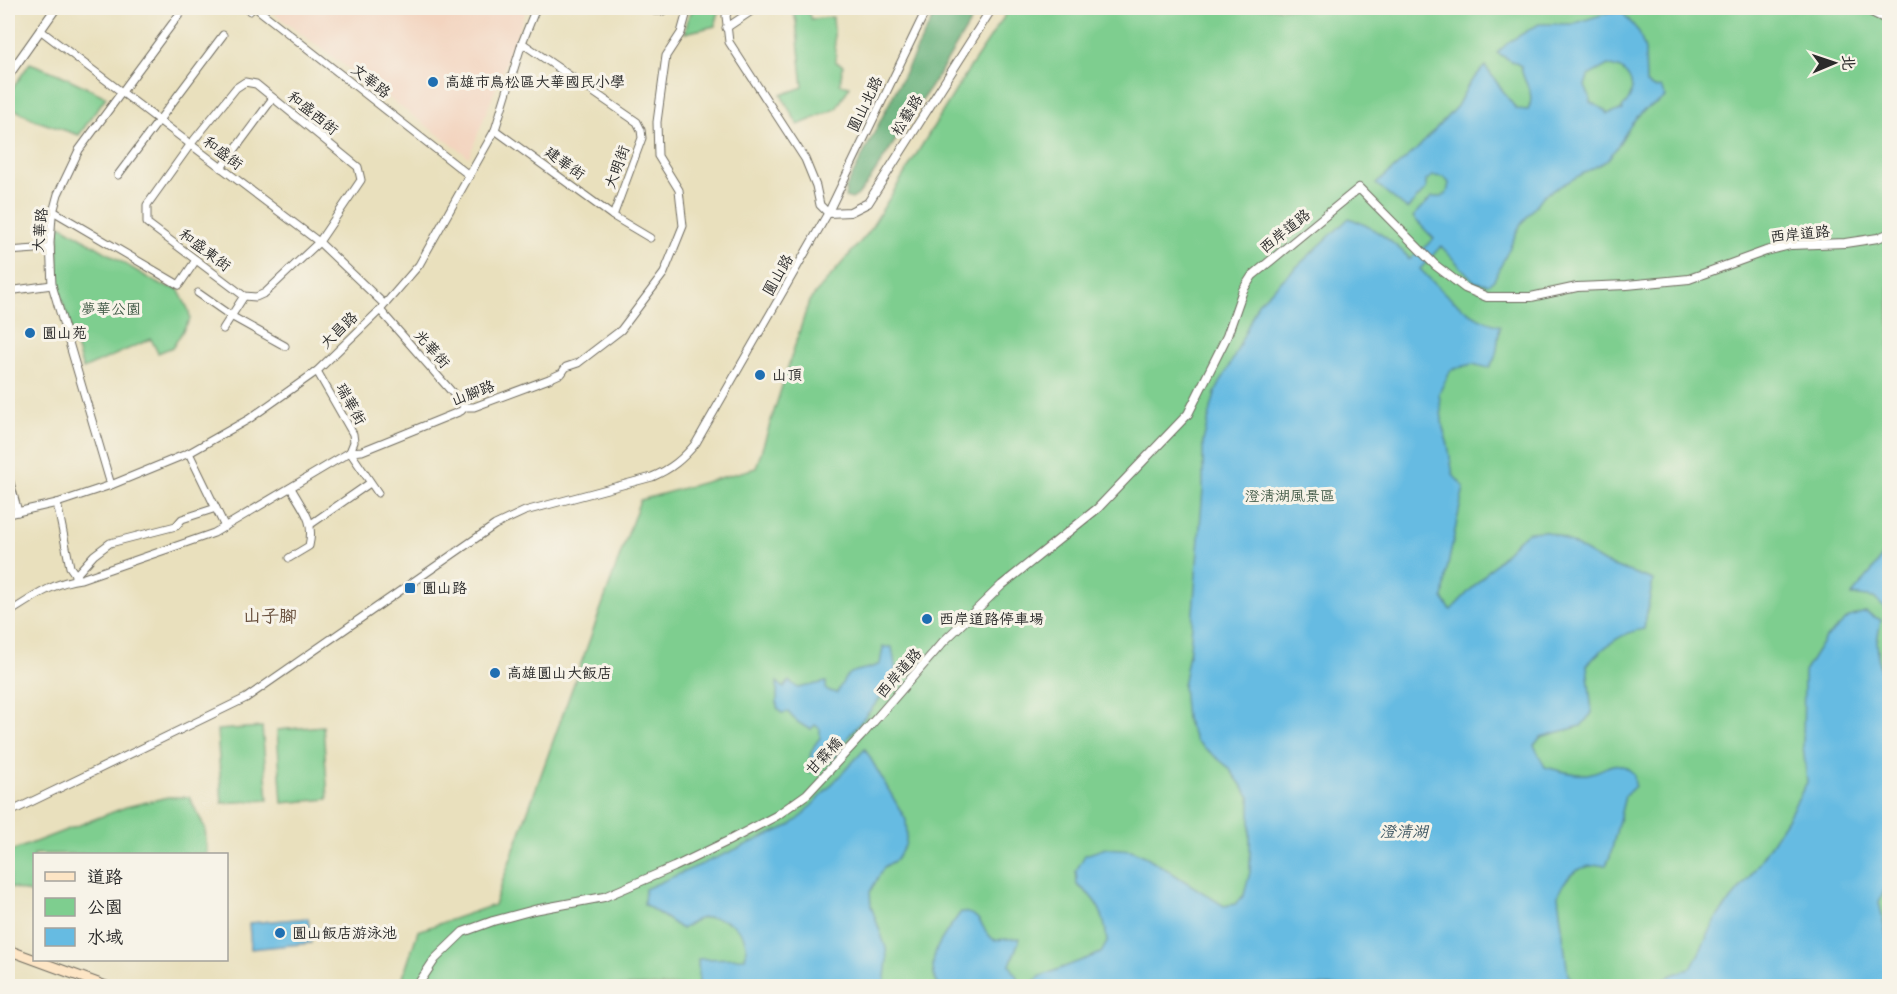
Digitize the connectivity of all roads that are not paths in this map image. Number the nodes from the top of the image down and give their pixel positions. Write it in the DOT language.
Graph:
graph roads {
  1 [pos="56,8"];
  2 [pos="184,8"];
  3 [pos="536,8"];
  4 [pos="648,8"];
  5 [pos="665,8"];
  6 [pos="688,8"];
  7 [pos="729,8"];
  8 [pos="756,8"];
  9 [pos="927,8"];
  10 [pos="992,8"];
  11 [pos="1863,8"];
  12 [pos="250,9"];
  13 [pos="1890,21"];
  14 [pos="726,28"];
  15 [pos="40,30"];
  16 [pos="223,35"];
  17 [pos="522,43"];
  18 [pos="8,76"];
  19 [pos="121,91"];
  20 [pos="273,98"];
  21 [pos="158,119"];
  22 [pos="495,130"];
  23 [pos="190,145"];
  24 [pos="221,168"];
  25 [pos="118,175"];
  26 [pos="470,176"];
  27 [pos="53,211"];
  28 [pos="828,213"];
  29 [pos="614,216"];
  30 [pos="1890,233"];
  31 [pos="650,238"];
  32 [pos="319,242"];
  33 [pos="50,248"];
  34 [pos="8,252"];
  35 [pos="196,260"];
  36 [pos="52,285"];
  37 [pos="8,291"];
  38 [pos="198,293"];
  39 [pos="244,296"];
  40 [pos="382,307"];
  41 [pos="231,316"];
  42 [pos="223,329"];
  43 [pos="285,346"];
  44 [pos="317,371"];
  45 [pos="465,407"];
  46 [pos="350,452"];
  47 [pos="189,453"];
  48 [pos="8,475"];
  49 [pos="370,483"];
  50 [pos="111,485"];
  51 [pos="291,488"];
  52 [pos="378,493"];
  53 [pos="57,503"];
  54 [pos="216,508"];
  55 [pos="18,512"];
  56 [pos="8,514"];
  57 [pos="311,524"];
  58 [pos="225,527"];
  59 [pos="289,558"];
  60 [pos="78,578"];
  61 [pos="8,613"];
  62 [pos="861,736"];
  63 [pos="8,813"];
  64 [pos="8,950"];
  65 [pos="33,960"];
  66 [pos="37,961"];
  67 [pos="105,987"];
  68 [pos="417,987"];
  1 -- 15 [label="street"];
  2 -- 19 [label="street, 大華路"];
  3 -- 17 [label="street, 大昌路"];
  4 -- 5 [label="street"];
  6 -- 45 [label="street, 山腳路"];
  7 -- 14 [label="street"];
  8 -- 14 [label="street"];
  9 -- 28 [label="street, 圓山北路"];
  10 -- 28 [label="street, 松藝路"];
  11 -- 13 [label="street"];
  12 -- 26 [label="street, 文華路"];
  14 -- 28 [label="street"];
  15 -- 18 [label="street"];
  15 -- 19 [label="street, 和盛街"];
  16 -- 21 [label="street"];
  17 -- 22 [label="street, 大昌路"];
  17 -- 29 [label="street, 大明街"];
  19 -- 21 [label="street, 和盛街"];
  19 -- 27 [label="street, 大華路"];
  20 -- 23 [label="street, 和盛西街"];
  20 -- 24 [label="street"];
  20 -- 32 [label="street, 和盛西街"];
  21 -- 23 [label="street, 和盛街"];
  21 -- 25 [label="street"];
  22 -- 26 [label="street, 大昌路"];
  22 -- 29 [label="street, 建華街"];
  23 -- 24 [label="street, 和盛街"];
  23 -- 35 [label="street, 和盛東街"];
  24 -- 32 [label="street, 和盛街"];
  26 -- 40 [label="street, 大昌路"];
  27 -- 33 [label="street, 大華路"];
  27 -- 35 [label="street"];
  28 -- 63 [label="street, 圓山路"];
  29 -- 31 [label="street, 建華街"];
  30 -- 62 [label="street, 西岸道路"];
  32 -- 39 [label="street"];
  32 -- 40 [label="street, 和盛街"];
  33 -- 34 [label="street"];
  33 -- 36 [label="street, 大華路"];
  35 -- 39 [label="street, 和盛東街"];
  36 -- 37 [label="street"];
  36 -- 50 [label="street, 大華路"];
  38 -- 41 [label="street"];
  39 -- 41 [label="street"];
  40 -- 44 [label="street, 大昌路"];
  40 -- 45 [label="street, 光華街"];
  41 -- 42 [label="street"];
  41 -- 43 [label="street"];
  44 -- 46 [label="street, 瑞華街"];
  44 -- 47 [label="street, 大昌路"];
  45 -- 46 [label="street, 山腳路"];
  46 -- 49 [label="street"];
  46 -- 51 [label="street, 山腳路"];
  47 -- 50 [label="street, 大昌路"];
  47 -- 54 [label="street"];
  48 -- 55 [label="street"];
  49 -- 52 [label="street"];
  49 -- 57 [label="street"];
  50 -- 53 [label="street, 大昌路"];
  51 -- 57 [label="street"];
  51 -- 58 [label="street, 山腳路"];
  53 -- 55 [label="street, 大昌路"];
  53 -- 60 [label="street"];
  54 -- 58 [label="street"];
  54 -- 60 [label="street"];
  55 -- 56 [label="street, 大昌路"];
  57 -- 59 [label="street"];
  58 -- 60 [label="street, 山腳路"];
  60 -- 61 [label="street, 山腳路"];
  62 -- 68 [label="street, 甘霖橋"];
  64 -- 65 [label="main road"];
  66 -- 67 [label="main road"];
}
